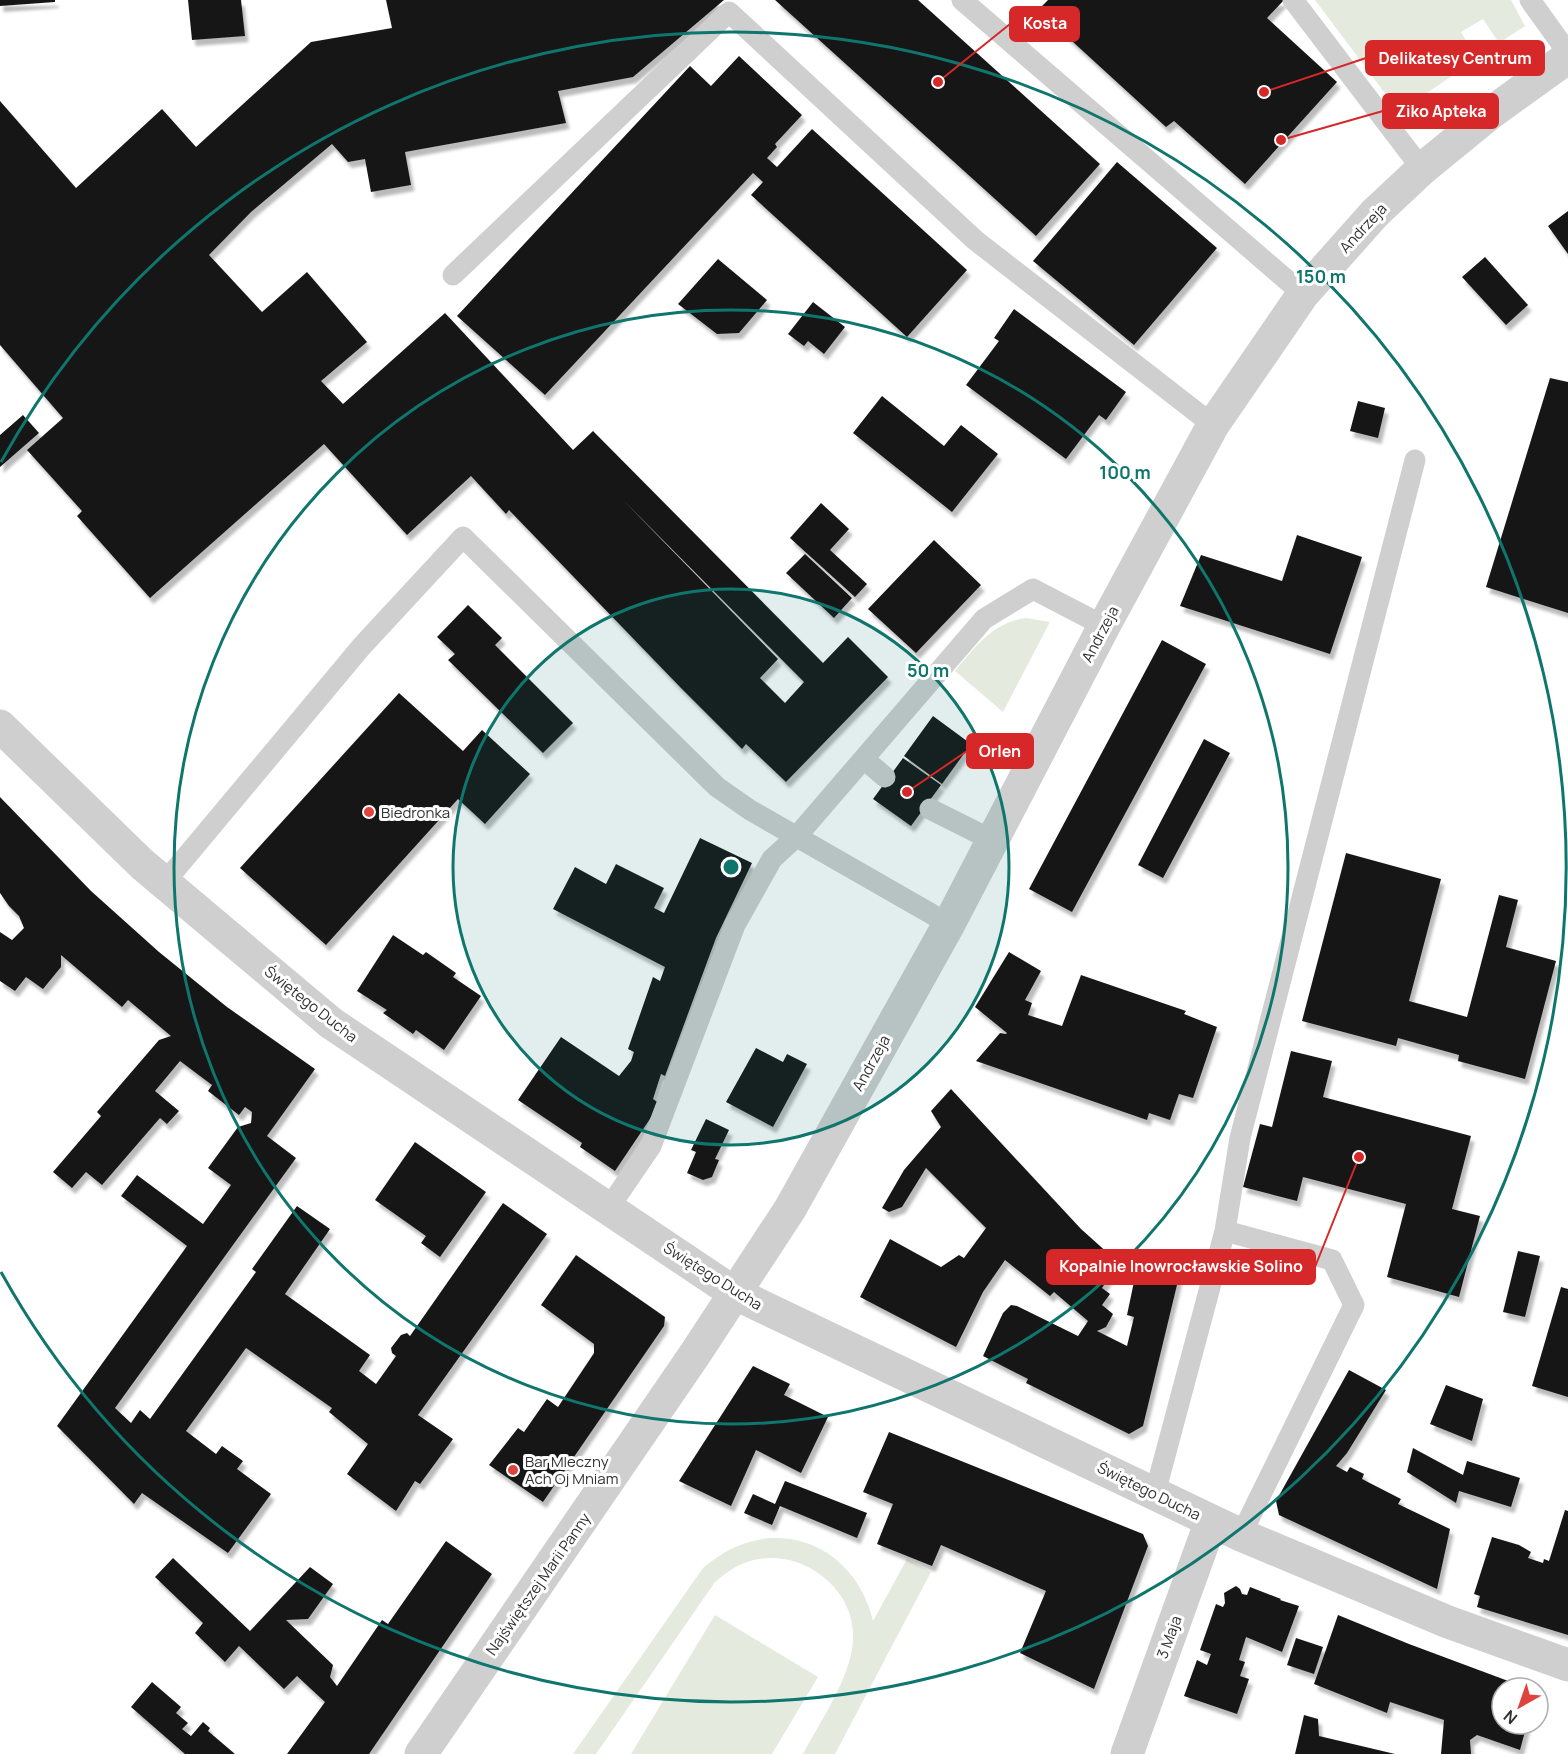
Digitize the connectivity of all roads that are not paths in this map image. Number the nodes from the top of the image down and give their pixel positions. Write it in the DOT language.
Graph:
graph roads {
  1 [pos="962,0"];
  2 [pos="1293,0"];
  3 [pos="1530,0"];
  4 [pos="1568,55"];
  5 [pos="1422,169"];
  6 [pos="453,275"];
  7 [pos="1303,294"];
  8 [pos="1213,425"];
  9 [pos="1415,459"];
  10 [pos="1104,626"];
  11 [pos="0,726"];
  12 [pos="864,759"];
  13 [pos="885,777"];
  14 [pos="930,809"];
  15 [pos="797,836"];
  16 [pos="992,840"];
  17 [pos="164,883"];
  18 [pos="949,924"];
  19 [pos="608,1209"];
  20 [pos="1225,1231"];
  21 [pos="736,1294"];
  22 [pos="1155,1492"];
  23 [pos="1211,1521"];
  24 [pos="1241,1535"];
  25 [pos="1568,1665"];
  26 [pos="421,1754"];
  27 [pos="1127,1754"];
  1 -- 7 [label="lane"];
  2 -- 5 [label="lane"];
  3 -- 4 [label="lane"];
  4 -- 5 [label="street, Andrzeja"];
  5 -- 7 [label="street, Andrzeja"];
  6 -- 8 [label="lane"];
  7 -- 8 [label="street, Andrzeja"];
  8 -- 10 [label="street, Andrzeja"];
  9 -- 20 [label="lane"];
  10 -- 12 [label="lane"];
  10 -- 16 [label="street, Andrzeja"];
  11 -- 17 [label="street, Świętego Ducha"];
  12 -- 13 [label="lane"];
  12 -- 15 [label="lane"];
  14 -- 16 [label="lane"];
  15 -- 17 [label="lane"];
  15 -- 18 [label="lane"];
  15 -- 19 [label="lane"];
  16 -- 18 [label="street, Andrzeja"];
  17 -- 19 [label="street, Świętego Ducha"];
  18 -- 21 [label="street, Andrzeja"];
  19 -- 21 [label="street, Świętego Ducha"];
  20 -- 22 [label="lane"];
  20 -- 24 [label="lane"];
  21 -- 22 [label="street, Świętego Ducha"];
  21 -- 26 [label="street, Najświętszej Marii Panny"];
  22 -- 23 [label="street, Świętego Ducha"];
  23 -- 24 [label="street, Świętego Ducha"];
  23 -- 27 [label="street, 3 Maja"];
  24 -- 25 [label="street, Świętego Ducha"];
}
